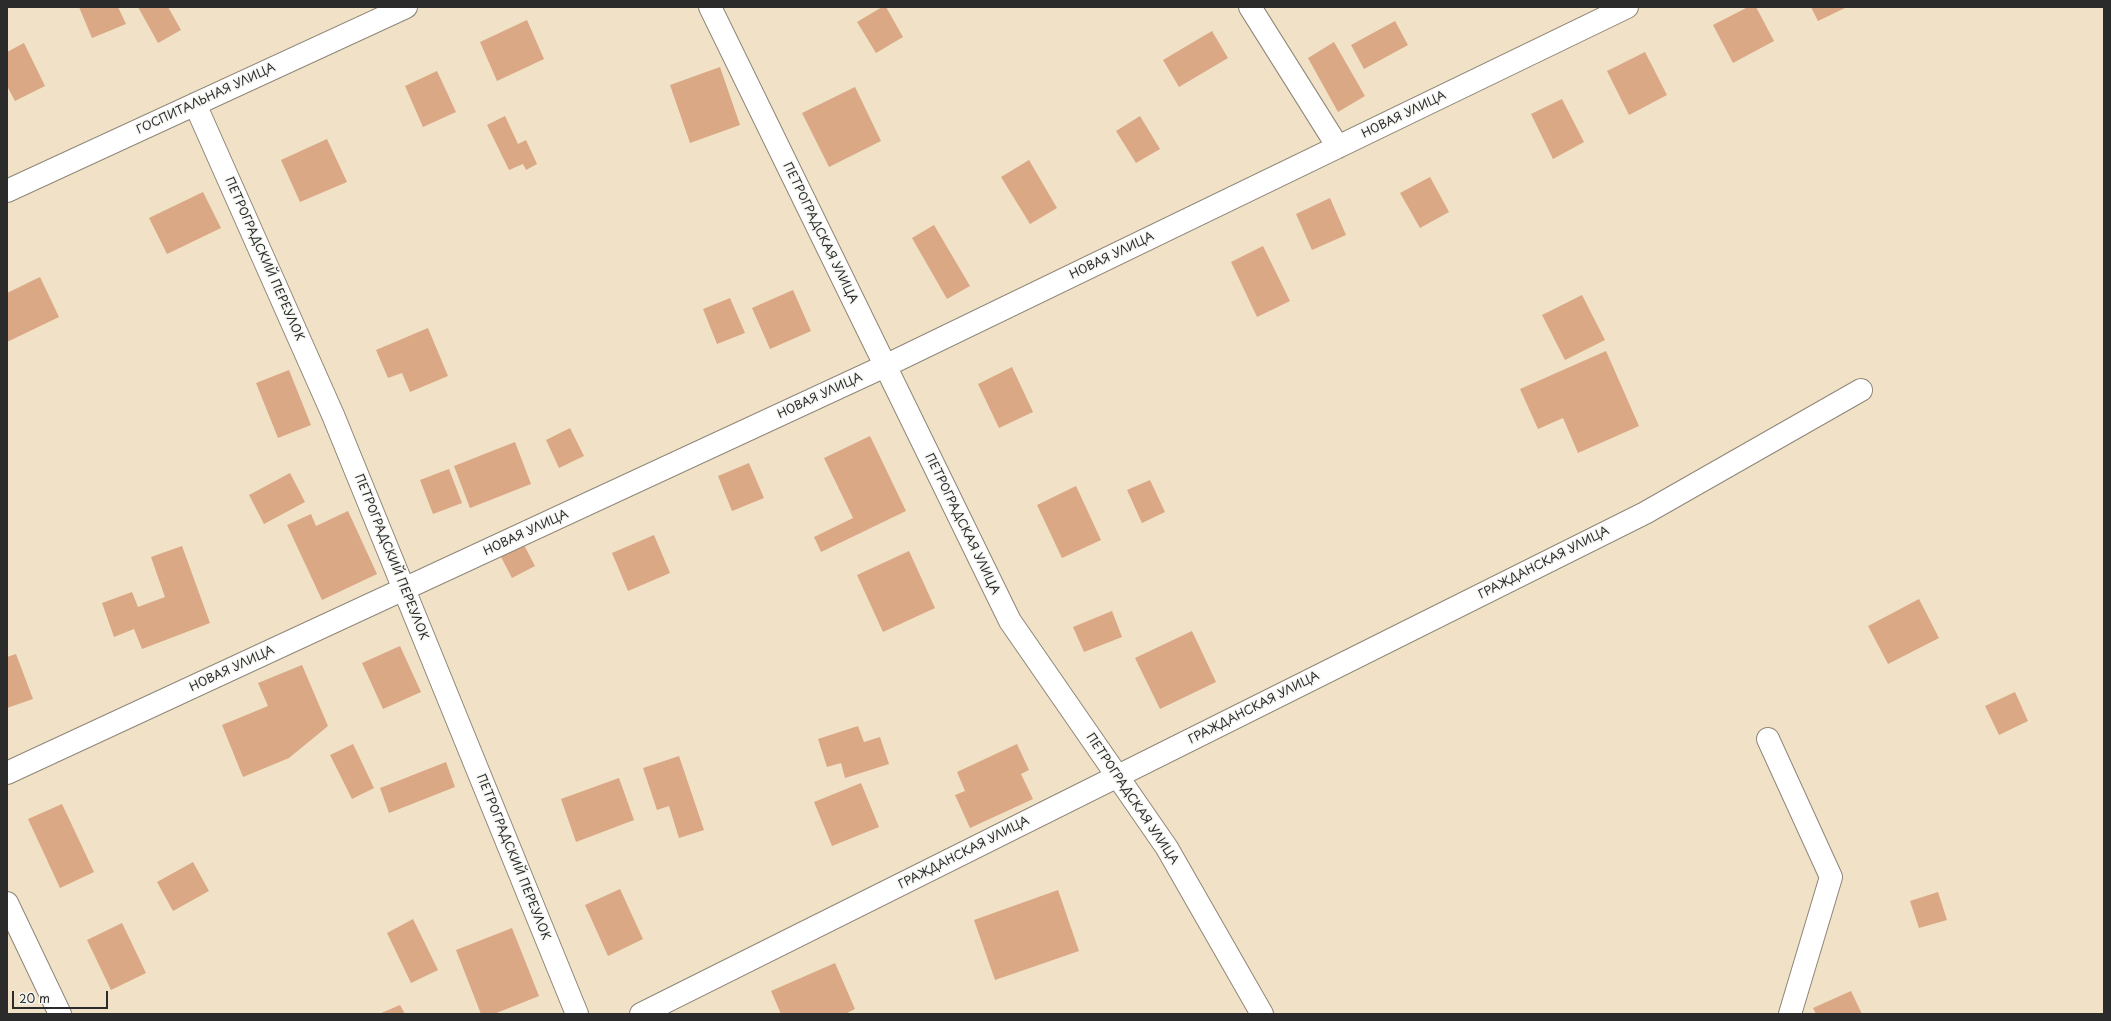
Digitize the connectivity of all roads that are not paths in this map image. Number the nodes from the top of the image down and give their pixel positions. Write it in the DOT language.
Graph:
graph roads {
  1 [pos="406,7"];
  2 [pos="710,7"];
  3 [pos="1250,7"];
  4 [pos="1627,7"];
  5 [pos="195,104"];
  6 [pos="1338,147"];
  7 [pos="7,190"];
  8 [pos="885,366"];
  9 [pos="1861,390"];
  10 [pos="405,590"];
  11 [pos="1768,739"];
  12 [pos="7,773"];
  13 [pos="1118,776"];
  14 [pos="7,903"];
  15 [pos="60,1014"];
  16 [pos="577,1014"];
  17 [pos="641,1014"];
  18 [pos="1262,1014"];
  19 [pos="1790,1014"];
  1 -- 5 [label="street, ГОСПИТАЛЬНАЯ УЛИЦА"];
  2 -- 8 [label="street, ПЕТРОГРАДСКАЯ УЛИЦА"];
  3 -- 6 [label="street"];
  4 -- 6 [label="street, НОВАЯ УЛИЦА"];
  5 -- 7 [label="street, ГОСПИТАЛЬНАЯ УЛИЦА"];
  5 -- 10 [label="street, ПЕТРОГРАДСКИЙ ПЕРЕУЛОК"];
  6 -- 8 [label="street, НОВАЯ УЛИЦА"];
  8 -- 10 [label="street, НОВАЯ УЛИЦА"];
  8 -- 13 [label="street, ПЕТРОГРАДСКАЯ УЛИЦА"];
  9 -- 13 [label="street, ГРАЖДАНСКАЯ УЛИЦА"];
  10 -- 12 [label="street, НОВАЯ УЛИЦА"];
  10 -- 16 [label="street, ПЕТРОГРАДСКИЙ ПЕРЕУЛОК"];
  11 -- 19 [label="street"];
  13 -- 17 [label="street, ГРАЖДАНСКАЯ УЛИЦА"];
  13 -- 18 [label="street, ПЕТРОГРАДСКАЯ УЛИЦА"];
  14 -- 15 [label="street"];
}
